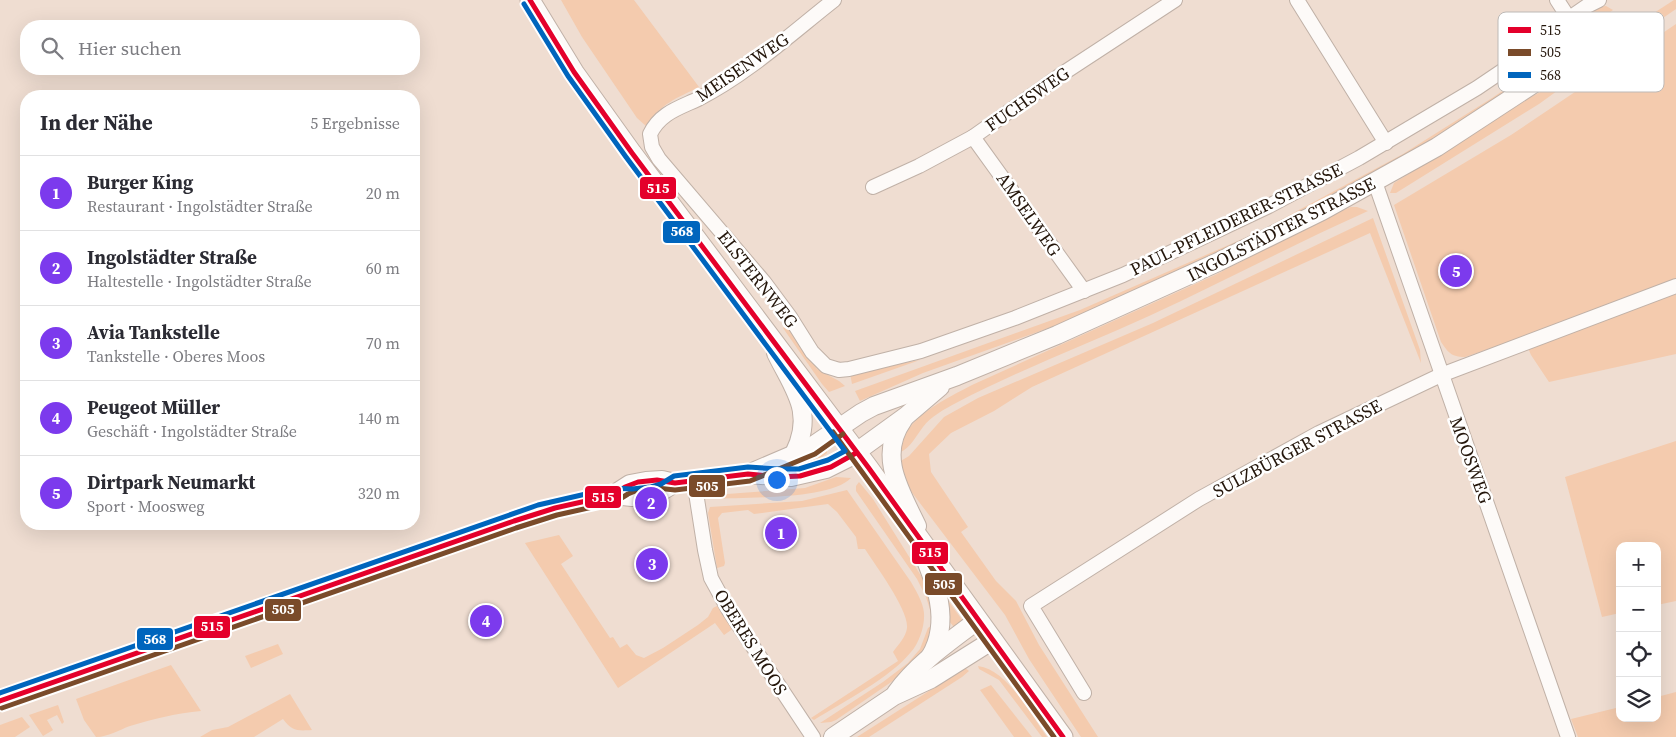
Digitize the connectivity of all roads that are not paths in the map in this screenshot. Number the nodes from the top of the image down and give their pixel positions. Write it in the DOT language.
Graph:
graph roads {
  1 [pos="530,0"];
  2 [pos="834,0"];
  3 [pos="1175,0"];
  4 [pos="1297,0"];
  5 [pos="1557,0"];
  6 [pos="1599,0"];
  7 [pos="1565,12"];
  8 [pos="1579,12"];
  9 [pos="1498,75"];
  10 [pos="1522,92"];
  11 [pos="650,134"];
  12 [pos="973,136"];
  13 [pos="1386,143"];
  14 [pos="1375,182"];
  15 [pos="874,187"];
  16 [pos="1676,286"];
  17 [pos="1084,291"];
  18 [pos="767,335"];
  19 [pos="839,370"];
  20 [pos="1441,375"];
  21 [pos="957,376"];
  22 [pos="906,416"];
  23 [pos="839,428"];
  24 [pos="856,452"];
  25 [pos="794,454"];
  26 [pos="748,474"];
  27 [pos="694,480"];
  28 [pos="910,526"];
  29 [pos="927,549"];
  30 [pos="978,620"];
  31 [pos="993,640"];
  32 [pos="930,657"];
  33 [pos="1084,693"];
  34 [pos="894,696"];
  35 [pos="0,700"];
  36 [pos="813,737"];
  37 [pos="833,737"];
  38 [pos="1063,737"];
  39 [pos="1568,737"];
  1 -- 18 [label="main road"];
  2 -- 11 [label="street, MEISENWEG"];
  3 -- 12 [label="street, FUCHSWEG"];
  4 -- 13 [label="street"];
  5 -- 7 [label="street"];
  6 -- 8 [label="street, PAUL-PFLEIDERER-STRASSE"];
  9 -- 13 [label="street, PAUL-PFLEIDERER-STRASSE"];
  10 -- 14 [label="street, INGOLSTÄDTER STRASSE"];
  11 -- 19 [label="street, ELSTERNWEG"];
  12 -- 15 [label="street, FUCHSWEG"];
  12 -- 17 [label="street, AMSELWEG"];
  13 -- 17 [label="street, PAUL-PFLEIDERER-STRASSE"];
  14 -- 20 [label="street, MOOSWEG"];
  14 -- 21 [label="street, INGOLSTÄDTER STRASSE"];
  16 -- 20 [label="street, SULZBÜRGER STRASSE"];
  17 -- 19 [label="street, PAUL-PFLEIDERER-STRASSE"];
  18 -- 23 [label="main road"];
  18 -- 25 [label="street"];
  20 -- 33 [label="street, SULZBÜRGER STRASSE"];
  20 -- 39 [label="street, MOOSWEG"];
  21 -- 22 [label="street, INGOLSTÄDTER STRASSE"];
  21 -- 23 [label="street, INGOLSTÄDTER STRASSE"];
  22 -- 24 [label="street, INGOLSTÄDTER STRASSE"];
  22 -- 29 [label="street"];
  23 -- 24 [label="main road"];
  23 -- 25 [label="street, INGOLSTÄDTER STRASSE"];
  24 -- 26 [label="street, INGOLSTÄDTER STRASSE"];
  24 -- 28 [label="main road"];
  25 -- 26 [label="street, INGOLSTÄDTER STRASSE"];
  26 -- 27 [label="street, INGOLSTÄDTER STRASSE"];
  27 -- 35 [label="street, INGOLSTÄDTER STRASSE"];
  27 -- 36 [label="street, OBERES MOOS"];
  28 -- 29 [label="main road"];
  28 -- 32 [label="street"];
  29 -- 30 [label="main road"];
  30 -- 31 [label="main road"];
  30 -- 32 [label="street"];
  31 -- 34 [label="street"];
  31 -- 38 [label="main road"];
  32 -- 34 [label="street"];
  34 -- 37 [label="street"];
}
